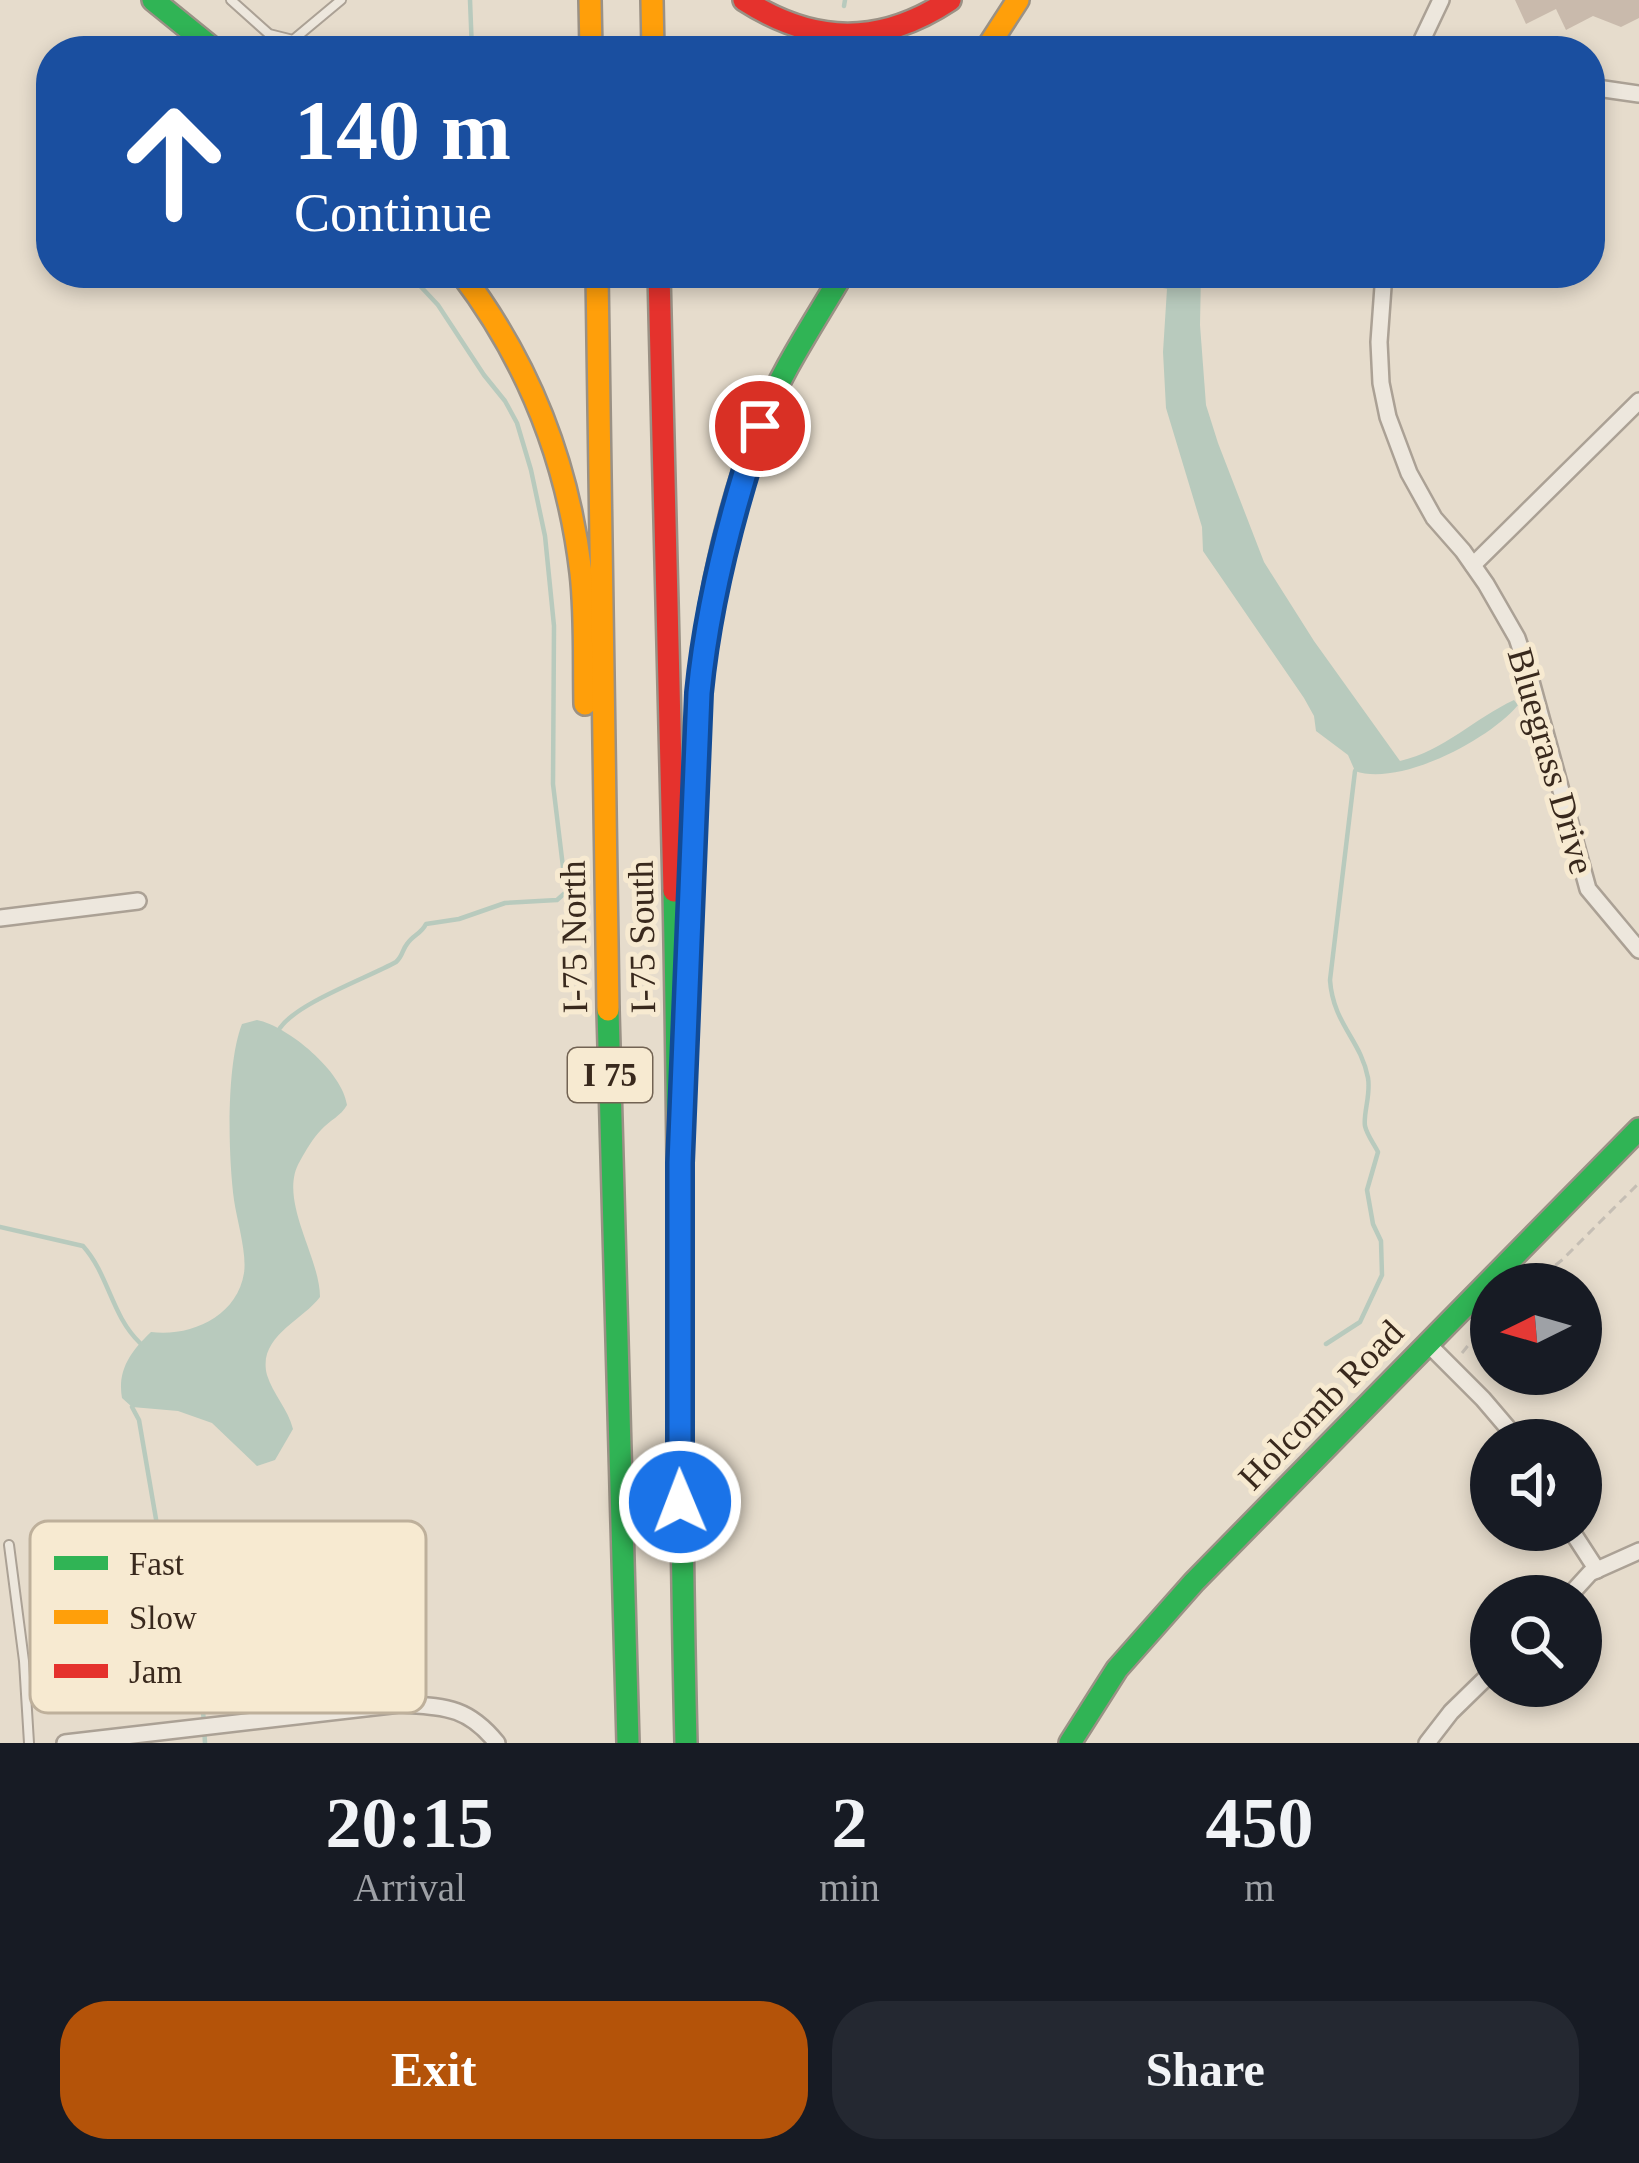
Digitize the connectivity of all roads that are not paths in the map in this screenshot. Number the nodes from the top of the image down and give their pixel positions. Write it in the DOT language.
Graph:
graph roads {
  1 [pos="153,0"];
  2 [pos="231,0"];
  3 [pos="341,0"];
  4 [pos="590,0"];
  5 [pos="652,0"];
  6 [pos="744,0"];
  7 [pos="950,0"];
  8 [pos="1018,0"];
  9 [pos="1441,0"];
  10 [pos="197,36"];
  11 [pos="277,36"];
  12 [pos="298,36"];
  13 [pos="591,36"];
  14 [pos="653,36"];
  15 [pos="995,36"];
  16 [pos="1424,36"];
  17 [pos="1605,89"];
  18 [pos="1639,94"];
  19 [pos="472,288"];
  20 [pos="597,288"];
  21 [pos="658,288"];
  22 [pos="834,288"];
  23 [pos="1383,288"];
  24 [pos="1639,401"];
  25 [pos="1473,565"];
  26 [pos="605,881"];
  27 [pos="138,901"];
  28 [pos="0,918"];
  29 [pos="1639,950"];
  30 [pos="1639,1129"];
  31 [pos="680,1163"];
  32 [pos="1427,1343"];
  33 [pos="1499,1419"];
  34 [pos="10,1545"];
  35 [pos="1585,1551"];
  36 [pos="1639,1551"];
  37 [pos="1597,1570"];
  38 [pos="1592,1575"];
  39 [pos="1470,1693"];
  40 [pos="426,1706"];
  41 [pos="323,1713"];
  42 [pos="28,1743"];
  43 [pos="65,1743"];
  44 [pos="496,1743"];
  45 [pos="628,1743"];
  46 [pos="686,1743"];
  47 [pos="1070,1743"];
  48 [pos="1427,1743"];
  1 -- 10 [label="main road"];
  2 -- 11 [label="lane"];
  3 -- 12 [label="lane"];
  4 -- 13 [label="main road"];
  5 -- 14 [label="main road"];
  6 -- 7 [label="main road"];
  8 -- 15 [label="main road"];
  9 -- 16 [label="street"];
  17 -- 18 [label="street"];
  19 -- 26 [label="main road"];
  20 -- 26 [label="main road, I-75 North / I 75"];
  21 -- 31 [label="main road, I-75 South / I 75"];
  22 -- 31 [label="main road"];
  23 -- 25 [label="street, Bluegrass Drive"];
  24 -- 25 [label="street"];
  25 -- 29 [label="street, Bluegrass Drive"];
  26 -- 45 [label="main road, I-75 North / I 75"];
  27 -- 28 [label="street"];
  30 -- 32 [label="main road, Holcomb Road"];
  31 -- 46 [label="main road, I-75 South / I 75"];
  32 -- 33 [label="street"];
  32 -- 47 [label="main road, Holcomb Road"];
  34 -- 42 [label="lane"];
  35 -- 37 [label="street"];
  36 -- 37 [label="street"];
  37 -- 38 [label="street"];
  39 -- 48 [label="street"];
  40 -- 44 [label="street"];
  41 -- 43 [label="street"];
}
